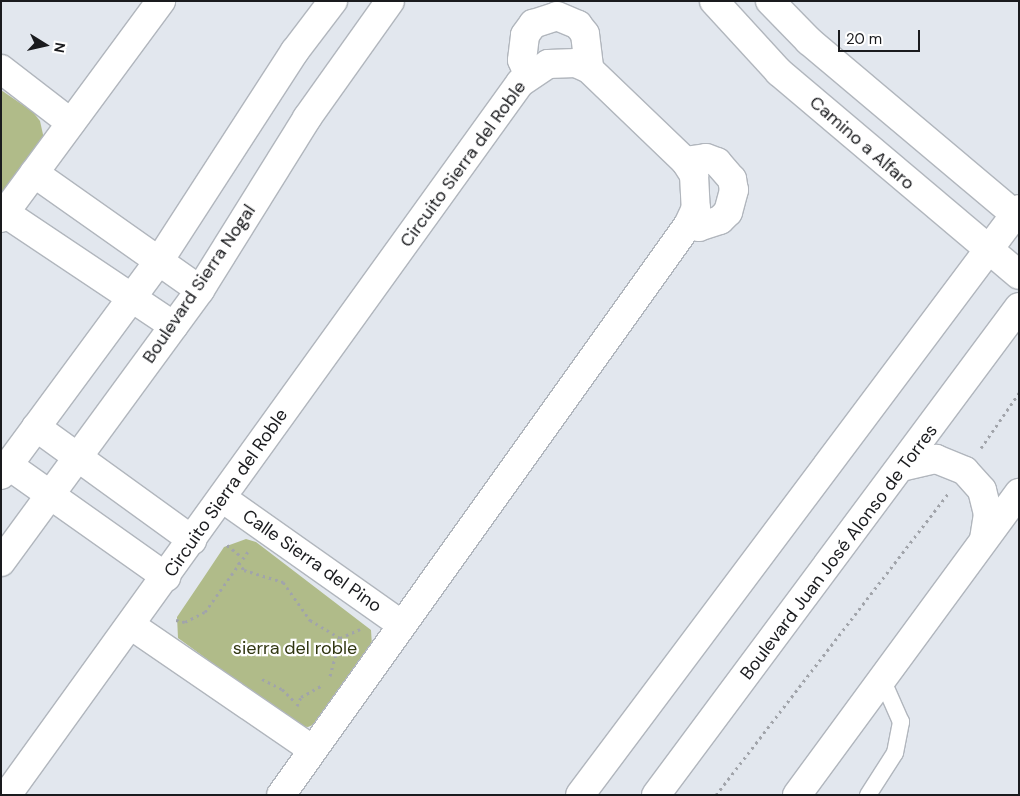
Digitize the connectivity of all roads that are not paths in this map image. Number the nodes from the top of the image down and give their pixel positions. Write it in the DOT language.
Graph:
graph roads {
  1 [pos="161,1"];
  2 [pos="333,1"];
  3 [pos="390,1"];
  4 [pos="714,1"];
  5 [pos="770,1"];
  6 [pos="1,69"];
  7 [pos="589,69"];
  8 [pos="528,74"];
  9 [pos="71,123"];
  10 [pos="684,161"];
  11 [pos="34,173"];
  12 [pos="1017,214"];
  13 [pos="3,216"];
  14 [pos="688,225"];
  15 [pos="989,251"];
  16 [pos="159,261"];
  17 [pos="1019,275"];
  18 [pos="200,290"];
  19 [pos="132,299"];
  20 [pos="1019,307"];
  21 [pos="174,326"];
  22 [pos="36,427"];
  23 [pos="76,460"];
  24 [pos="905,466"];
  25 [pos="5,470"];
  26 [pos="1019,493"];
  27 [pos="50,496"];
  28 [pos="222,498"];
  29 [pos="984,539"];
  30 [pos="192,540"];
  31 [pos="1,562"];
  32 [pos="166,577"];
  33 [pos="402,625"];
  34 [pos="132,626"];
  35 [pos="882,679"];
  36 [pos="313,750"];
  37 [pos="7,795"];
  38 [pos="281,795"];
  39 [pos="580,795"];
  40 [pos="656,795"];
  41 [pos="797,795"];
  42 [pos="868,795"];
  1 -- 9 [label="street"];
  2 -- 16 [label="street"];
  3 -- 18 [label="street, Boulevard Sierra Nogal"];
  4 -- 15 [label="street, Camino a Alfaro"];
  5 -- 12 [label="street"];
  6 -- 9 [label="street"];
  7 -- 8 [label="street, Circuito Sierra del Roble"];
  7 -- 8 [label="street"];
  7 -- 10 [label="street, Circuito Sierra del Roble"];
  8 -- 28 [label="street, Circuito Sierra del Roble"];
  9 -- 11 [label="street"];
  10 -- 14 [label="street, Circuito Sierra del Roble"];
  10 -- 14 [label="street"];
  11 -- 13 [label="street"];
  11 -- 16 [label="street"];
  12 -- 15 [label="street"];
  13 -- 19 [label="street"];
  14 -- 33 [label="street, Circuito Sierra del Roble"];
  15 -- 17 [label="street, Camino a Alfaro"];
  15 -- 39 [label="street"];
  16 -- 18 [label="street"];
  16 -- 19 [label="street"];
  18 -- 21 [label="street, Boulevard Sierra Nogal"];
  19 -- 21 [label="street"];
  19 -- 22 [label="street"];
  20 -- 24 [label="street, Boulevard Juan José Alonso de Torres"];
  21 -- 23 [label="street, Boulevard Sierra Nogal"];
  22 -- 23 [label="street"];
  22 -- 25 [label="street"];
  23 -- 27 [label="street, Boulevard Sierra Nogal"];
  23 -- 30 [label="street"];
  24 -- 29 [label="street"];
  24 -- 40 [label="street, Boulevard Juan José Alonso de Torres"];
  25 -- 27 [label="street"];
  26 -- 29 [label="street"];
  27 -- 31 [label="street, Boulevard Sierra Nogal"];
  27 -- 32 [label="street"];
  28 -- 30 [label="street, Circuito Sierra del Roble"];
  28 -- 33 [label="street, Calle Sierra del Pino"];
  29 -- 35 [label="street"];
  30 -- 32 [label="street, Circuito Sierra del Roble"];
  32 -- 34 [label="street, Circuito Sierra del Roble"];
  33 -- 36 [label="street, Circuito Sierra del Roble"];
  34 -- 36 [label="street"];
  34 -- 37 [label="street, Circuito Sierra del Roble"];
  35 -- 41 [label="street"];
  35 -- 42 [label="lane"];
  36 -- 38 [label="street, Circuito Sierra del Roble"];
}
